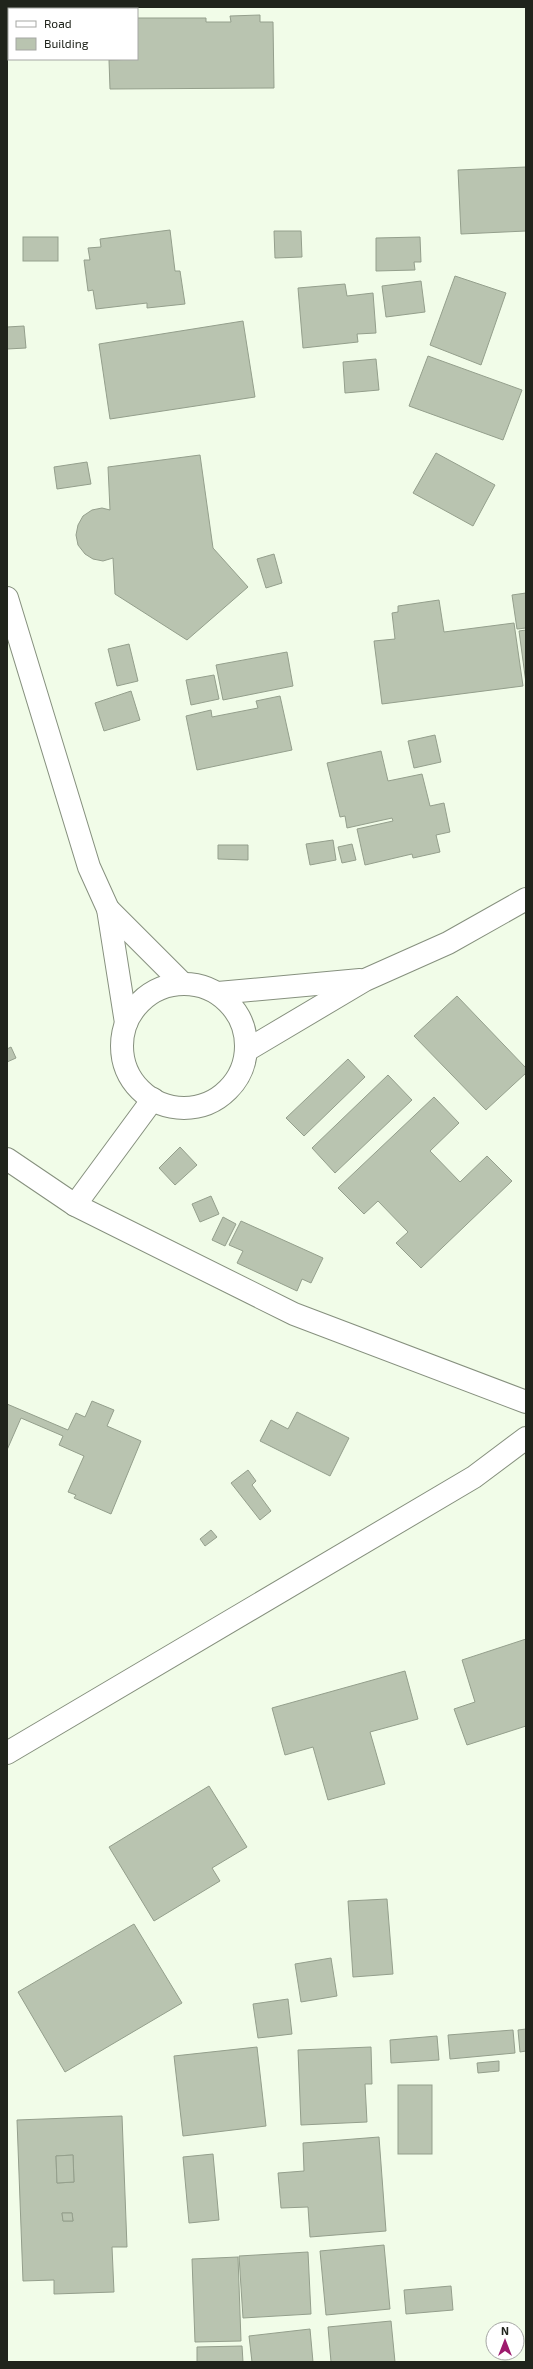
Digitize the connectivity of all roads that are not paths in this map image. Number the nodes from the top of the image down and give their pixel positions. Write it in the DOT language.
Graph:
graph roads {
  1 [pos="7,598"];
  2 [pos="526,899"];
  3 [pos="108,909"];
  4 [pos="365,980"];
  5 [pos="182,983"];
  6 [pos="218,993"];
  7 [pos="126,1023"];
  8 [pos="247,1050"];
  9 [pos="153,1099"];
  10 [pos="7,1159"];
  11 [pos="75,1205"];
  12 [pos="526,1402"];
  13 [pos="526,1438"];
  14 [pos="7,1753"];
  1 -- 3 [label="street"];
  2 -- 4 [label="street"];
  3 -- 5 [label="street"];
  3 -- 7 [label="street"];
  4 -- 6 [label="street"];
  4 -- 8 [label="street"];
  5 -- 6 [label="street"];
  5 -- 7 [label="street"];
  6 -- 8 [label="street"];
  7 -- 9 [label="street"];
  8 -- 9 [label="street"];
  9 -- 11 [label="street"];
  10 -- 11 [label="street"];
  11 -- 12 [label="street"];
  13 -- 14 [label="street"];
}
